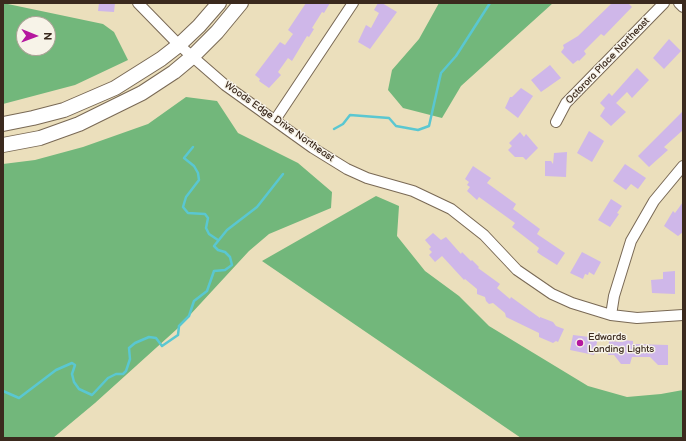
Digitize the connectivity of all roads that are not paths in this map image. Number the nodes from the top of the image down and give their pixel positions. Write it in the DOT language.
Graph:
graph roads {
  1 [pos="138,3"];
  2 [pos="219,3"];
  3 [pos="241,3"];
  4 [pos="353,3"];
  5 [pos="664,3"];
  6 [pos="679,3"];
  7 [pos="683,7"];
  8 [pos="179,45"];
  9 [pos="192,57"];
  10 [pos="275,120"];
  11 [pos="556,122"];
  12 [pos="3,124"];
  13 [pos="3,145"];
  14 [pos="683,166"];
  15 [pos="611,315"];
  16 [pos="683,315"];
  1 -- 8 [label="street, Woods Edge Drive Northeast"];
  2 -- 8 [label="main road"];
  3 -- 9 [label="main road"];
  4 -- 10 [label="street"];
  5 -- 11 [label="street, Octorora Place Northeast"];
  6 -- 7 [label="street"];
  8 -- 9 [label="street, Woods Edge Drive Northeast"];
  8 -- 12 [label="main road"];
  9 -- 10 [label="street, Woods Edge Drive Northeast"];
  9 -- 13 [label="main road"];
  10 -- 15 [label="street, Woods Edge Drive Northeast"];
  14 -- 15 [label="street"];
  15 -- 16 [label="street, Woods Edge Drive Northeast"];
}
